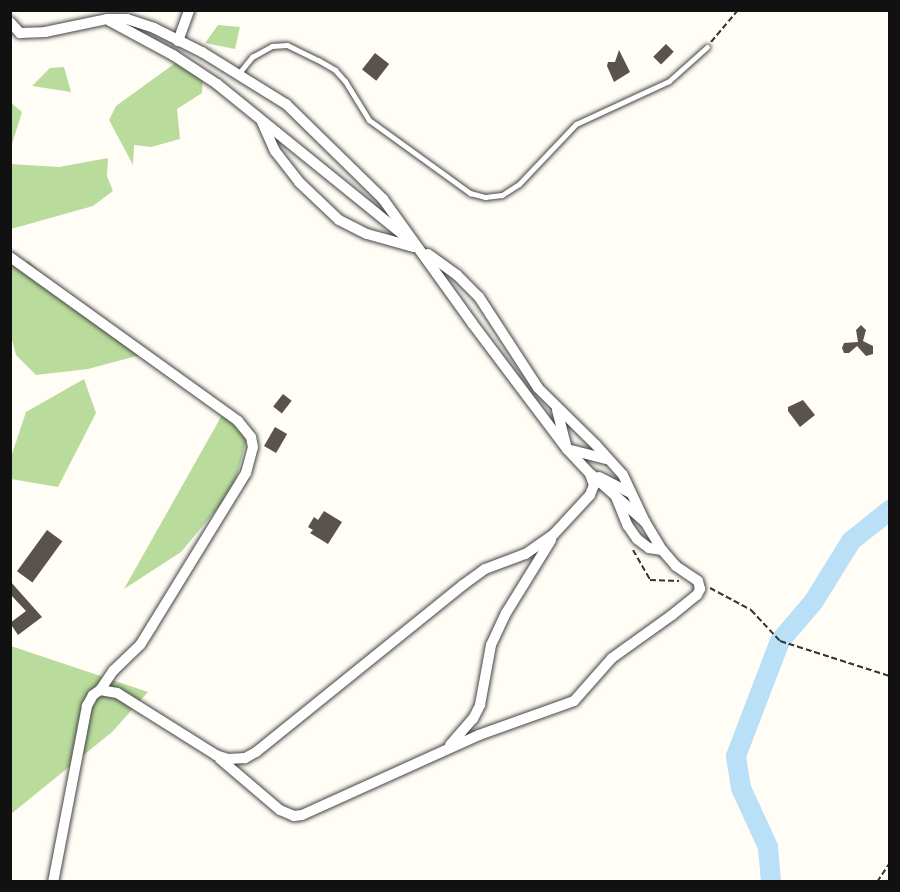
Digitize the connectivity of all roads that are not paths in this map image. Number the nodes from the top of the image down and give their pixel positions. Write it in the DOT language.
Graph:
graph roads {
  1 [pos="189,10"];
  2 [pos="107,19"];
  3 [pos="10,22"];
  4 [pos="15,34"];
  5 [pos="178,41"];
  6 [pos="707,47"];
  7 [pos="239,73"];
  8 [pos="262,122"];
  9 [pos="420,248"];
  10 [pos="10,257"];
  11 [pos="557,410"];
  12 [pos="567,449"];
  13 [pos="609,460"];
  14 [pos="590,474"];
  15 [pos="615,495"];
  16 [pos="634,496"];
  17 [pos="645,522"];
  18 [pos="555,534"];
  19 [pos="662,550"];
  20 [pos="100,690"];
  21 [pos="446,749"];
  22 [pos="216,755"];
  23 [pos="53,882"];
  1 -- 5 [label="street"];
  2 -- 4 [label="street"];
  2 -- 5 [label="street"];
  2 -- 8 [label="street"];
  3 -- 4 [label="street"];
  5 -- 7 [label="street"];
  6 -- 7 [label="lane"];
  7 -- 9 [label="street"];
  8 -- 9 [label="street"];
  8 -- 9 [label="street"];
  9 -- 11 [label="street"];
  9 -- 12 [label="street"];
  10 -- 20 [label="street"];
  11 -- 12 [label="street"];
  11 -- 13 [label="street"];
  12 -- 13 [label="street"];
  12 -- 14 [label="street"];
  13 -- 16 [label="street"];
  14 -- 15 [label="street"];
  14 -- 16 [label="street"];
  14 -- 18 [label="street"];
  15 -- 17 [label="street"];
  15 -- 19 [label="street"];
  16 -- 17 [label="street"];
  17 -- 19 [label="street"];
  18 -- 21 [label="street"];
  18 -- 22 [label="street"];
  19 -- 21 [label="street"];
  20 -- 22 [label="street"];
  20 -- 23 [label="street"];
  21 -- 22 [label="street"];
}
